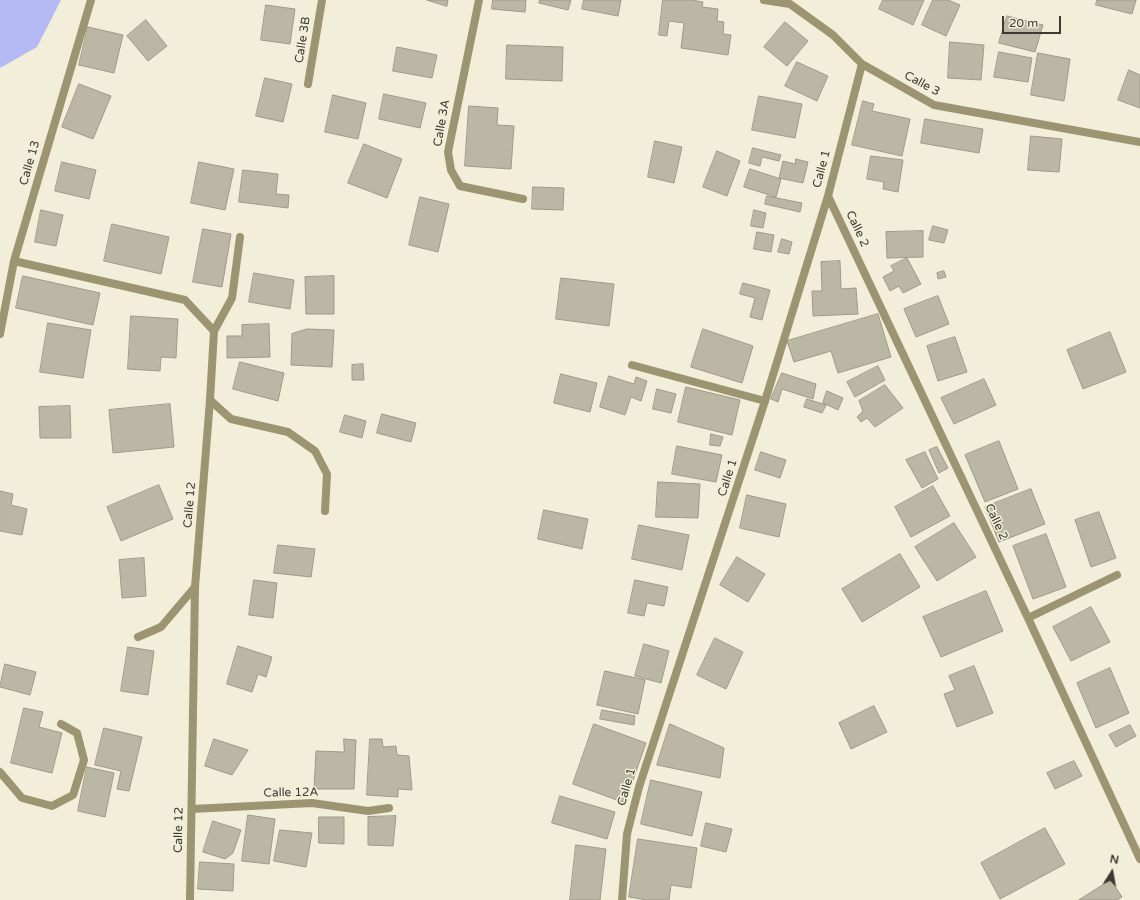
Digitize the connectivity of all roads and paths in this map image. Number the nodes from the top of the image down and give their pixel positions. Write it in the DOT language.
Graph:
graph roads {
  1 [pos="91,0"];
  2 [pos="322,0"];
  3 [pos="479,0"];
  4 [pos="764,0"];
  5 [pos="791,2"];
  6 [pos="862,64"];
  7 [pos="308,84"];
  8 [pos="1140,142"];
  9 [pos="828,196"];
  10 [pos="522,199"];
  11 [pos="240,237"];
  12 [pos="14,261"];
  13 [pos="214,331"];
  14 [pos="0,334"];
  15 [pos="632,365"];
  16 [pos="210,400"];
  17 [pos="765,401"];
  18 [pos="325,511"];
  19 [pos="1117,575"];
  20 [pos="195,587"];
  21 [pos="1028,618"];
  22 [pos="138,637"];
  23 [pos="61,724"];
  24 [pos="0,772"];
  25 [pos="389,808"];
  26 [pos="192,809"];
  27 [pos="1140,860"];
  28 [pos="190,900"];
  29 [pos="622,900"];
  1 -- 12 [label="street, Calle 13"];
  2 -- 7 [label="street, Calle 3B"];
  3 -- 10 [label="street, Calle 3A"];
  4 -- 5 [label="street, Calle 3"];
  5 -- 6 [label="street, Calle 3"];
  6 -- 8 [label="street, Calle 3"];
  6 -- 9 [label="street, Calle 1"];
  9 -- 17 [label="street, Calle 1"];
  9 -- 21 [label="street, Calle 2"];
  11 -- 13 [label="street"];
  12 -- 13 [label="street"];
  12 -- 14 [label="street, Calle 13"];
  13 -- 16 [label="street, Calle 12"];
  15 -- 17 [label="street"];
  16 -- 18 [label="street"];
  16 -- 20 [label="street, Calle 12"];
  17 -- 29 [label="street, Calle 1"];
  19 -- 21 [label="street"];
  20 -- 22 [label="street"];
  20 -- 26 [label="street, Calle 12"];
  21 -- 27 [label="street, Calle 2"];
  23 -- 24 [label="street"];
  25 -- 26 [label="street, Calle 12A"];
  26 -- 28 [label="street, Calle 12"];
}
